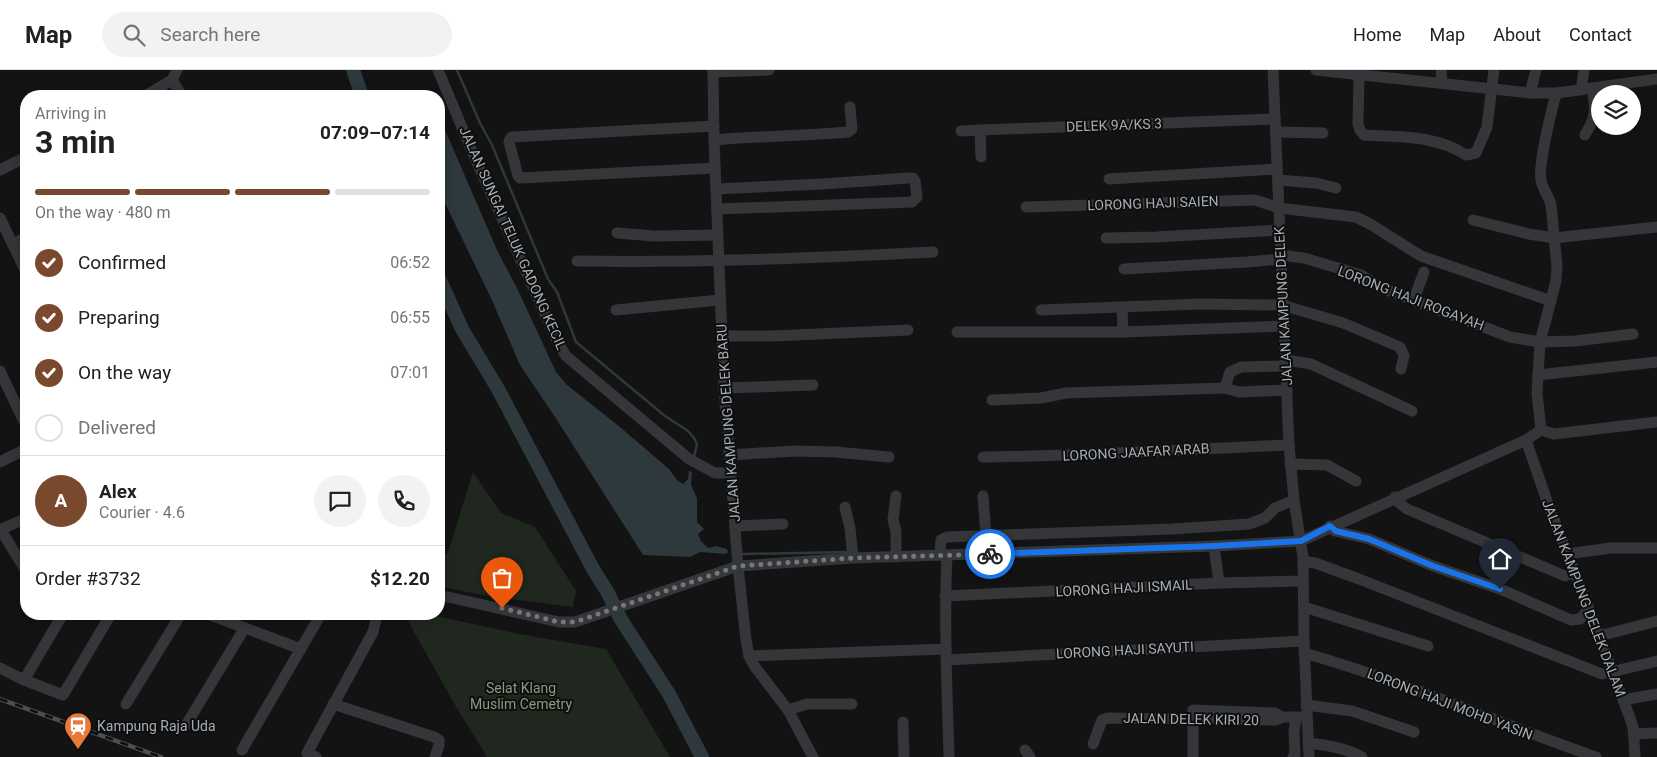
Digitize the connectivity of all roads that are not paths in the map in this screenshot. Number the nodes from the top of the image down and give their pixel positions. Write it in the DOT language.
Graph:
graph roads {
  1 [pos="438,70"];
  2 [pos="769,70"];
  3 [pos="1272,70"];
  4 [pos="1316,70"];
  5 [pos="1441,70"];
  6 [pos="1494,70"];
  7 [pos="1536,70"];
  8 [pos="1584,70"];
  9 [pos="713,71"];
  10 [pos="1394,74"];
  11 [pos="174,75"];
  12 [pos="1359,75"];
  13 [pos="1657,80"];
  14 [pos="1442,83"];
  15 [pos="1616,85"];
  16 [pos="1591,88"];
  17 [pos="1491,89"];
  18 [pos="153,90"];
  19 [pos="180,90"];
  20 [pos="1581,90"];
  21 [pos="1530,93"];
  22 [pos="1557,93"];
  23 [pos="850,106"];
  24 [pos="1275,119"];
  25 [pos="1591,124"];
  26 [pos="714,126"];
  27 [pos="980,130"];
  28 [pos="961,131"];
  29 [pos="1276,132"];
  30 [pos="1323,133"];
  31 [pos="1585,135"];
  32 [pos="714,140"];
  33 [pos="981,157"];
  34 [pos="20,160"];
  35 [pos="715,168"];
  36 [pos="0,170"];
  37 [pos="1278,174"];
  38 [pos="1109,179"];
  39 [pos="1336,188"];
  40 [pos="716,189"];
  41 [pos="1026,207"];
  42 [pos="1279,208"];
  43 [pos="717,209"];
  44 [pos="0,218"];
  45 [pos="1473,220"];
  46 [pos="1657,227"];
  47 [pos="1279,230"];
  48 [pos="616,233"];
  49 [pos="718,235"];
  50 [pos="1106,238"];
  51 [pos="1554,238"];
  52 [pos="20,240"];
  53 [pos="13,244"];
  54 [pos="933,252"];
  55 [pos="1281,257"];
  56 [pos="20,259"];
  57 [pos="719,260"];
  58 [pos="577,261"];
  59 [pos="1124,269"];
  60 [pos="1424,272"];
  61 [pos="1414,299"];
  62 [pos="720,300"];
  63 [pos="1551,301"];
  64 [pos="1282,305"];
  65 [pos="1122,308"];
  66 [pos="616,310"];
  67 [pos="1041,310"];
  68 [pos="1284,326"];
  69 [pos="908,330"];
  70 [pos="957,332"];
  71 [pos="1123,332"];
  72 [pos="1633,334"];
  73 [pos="722,336"];
  74 [pos="1540,342"];
  75 [pos="1657,362"];
  76 [pos="1286,363"];
  77 [pos="1401,369"];
  78 [pos="0,371"];
  79 [pos="1538,375"];
  80 [pos="813,384"];
  81 [pos="724,388"];
  82 [pos="1225,388"];
  83 [pos="1287,390"];
  84 [pos="992,400"];
  85 [pos="1412,410"];
  86 [pos="20,413"];
  87 [pos="1657,422"];
  88 [pos="1541,430"];
  89 [pos="1526,440"];
  90 [pos="1289,445"];
  91 [pos="20,453"];
  92 [pos="729,455"];
  93 [pos="890,457"];
  94 [pos="983,457"];
  95 [pos="0,462"];
  96 [pos="1291,470"];
  97 [pos="730,473"];
  98 [pos="1356,481"];
  99 [pos="896,496"];
  100 [pos="983,496"];
  101 [pos="1396,497"];
  102 [pos="1294,500"];
  103 [pos="845,508"];
  104 [pos="20,521"];
  105 [pos="783,524"];
  106 [pos="735,526"];
  107 [pos="1330,526"];
  108 [pos="0,530"];
  109 [pos="986,535"];
  110 [pos="1301,541"];
  111 [pos="1214,546"];
  112 [pos="1657,548"];
  113 [pos="853,550"];
  114 [pos="942,552"];
  115 [pos="1567,554"];
  116 [pos="896,557"];
  117 [pos="1303,561"];
  118 [pos="20,562"];
  119 [pos="738,566"];
  120 [pos="1574,572"];
  121 [pos="1303,581"];
  122 [pos="1219,583"];
  123 [pos="445,596"];
  124 [pos="945,596"];
  125 [pos="1304,607"];
  126 [pos="1589,609"];
  127 [pos="59,620"];
  128 [pos="107,620"];
  129 [pos="177,620"];
  130 [pos="222,620"];
  131 [pos="318,620"];
  132 [pos="376,620"];
  133 [pos="1657,620"];
  134 [pos="244,629"];
  135 [pos="1599,636"];
  136 [pos="1428,646"];
  137 [pos="1304,647"];
  138 [pos="301,649"];
  139 [pos="946,654"];
  140 [pos="749,656"];
  141 [pos="1657,661"];
  142 [pos="0,668"];
  143 [pos="1611,671"];
  144 [pos="24,680"];
  145 [pos="1657,694"];
  146 [pos="1623,700"];
  147 [pos="126,704"];
  148 [pos="333,704"];
  149 [pos="852,704"];
  150 [pos="788,710"];
  151 [pos="1303,713"];
  152 [pos="1193,714"];
  153 [pos="903,722"];
  154 [pos="186,725"];
  155 [pos="1414,732"];
  156 [pos="1657,733"];
  157 [pos="1634,734"];
  158 [pos="1308,743"];
  159 [pos="1093,744"];
  160 [pos="242,750"];
  161 [pos="312,755"];
  162 [pos="435,757"];
  163 [pos="813,757"];
  164 [pos="904,757"];
  165 [pos="949,757"];
  166 [pos="1194,757"];
  167 [pos="1293,757"];
  168 [pos="1309,757"];
  169 [pos="1362,757"];
  170 [pos="1596,757"];
  171 [pos="1636,757"];
  1 -- 97 [label="street, JALAN SUNGAI TELUK GADONG KECIL"];
  2 -- 9 [label="street"];
  3 -- 24 [label="street, JALAN KAMPUNG DELEK"];
  4 -- 12 [label="street"];
  5 -- 14 [label="street"];
  6 -- 17 [label="street"];
  7 -- 21 [label="street"];
  8 -- 20 [label="street"];
  9 -- 26 [label="street, JALAN KAMPUNG DELEK BARU"];
  10 -- 12 [label="street"];
  10 -- 14 [label="street"];
  11 -- 18 [label="street"];
  11 -- 19 [label="street"];
  12 -- 17 [label="street"];
  13 -- 15 [label="street"];
  14 -- 17 [label="street"];
  16 -- 20 [label="street"];
  17 -- 21 [label="street"];
  20 -- 22 [label="street"];
  21 -- 22 [label="street"];
  22 -- 51 [label="street"];
  23 -- 32 [label="street"];
  24 -- 27 [label="street, DELEK 9A/KS 3"];
  24 -- 29 [label="street, JALAN KAMPUNG DELEK"];
  25 -- 31 [label="street"];
  26 -- 32 [label="street, JALAN KAMPUNG DELEK BARU"];
  26 -- 35 [label="street"];
  27 -- 28 [label="street, DELEK 9A/KS 3"];
  27 -- 33 [label="street"];
  29 -- 30 [label="street"];
  29 -- 37 [label="street, JALAN KAMPUNG DELEK"];
  32 -- 35 [label="street, JALAN KAMPUNG DELEK BARU"];
  34 -- 36 [label="street"];
  35 -- 40 [label="street, JALAN KAMPUNG DELEK BARU"];
  37 -- 38 [label="street"];
  37 -- 39 [label="street"];
  37 -- 42 [label="street, JALAN KAMPUNG DELEK"];
  40 -- 43 [label="street, JALAN KAMPUNG DELEK BARU"];
  40 -- 43 [label="street"];
  41 -- 42 [label="street, LORONG HAJI SAIEN"];
  42 -- 47 [label="street, JALAN KAMPUNG DELEK"];
  42 -- 63 [label="street, LORONG HAJI SAIEN"];
  43 -- 49 [label="street, JALAN KAMPUNG DELEK BARU"];
  44 -- 53 [label="street"];
  45 -- 51 [label="street"];
  46 -- 51 [label="street"];
  47 -- 50 [label="street"];
  47 -- 55 [label="street, JALAN KAMPUNG DELEK"];
  48 -- 49 [label="street"];
  49 -- 57 [label="street, JALAN KAMPUNG DELEK BARU"];
  51 -- 63 [label="street"];
  52 -- 53 [label="street"];
  53 -- 56 [label="street"];
  54 -- 57 [label="street"];
  55 -- 59 [label="street, LORONG HAJI ROGAYAH"];
  55 -- 61 [label="street, LORONG HAJI ROGAYAH"];
  55 -- 64 [label="street, JALAN KAMPUNG DELEK"];
  57 -- 58 [label="street"];
  57 -- 62 [label="street, JALAN KAMPUNG DELEK BARU"];
  60 -- 61 [label="street"];
  61 -- 74 [label="street, LORONG HAJI ROGAYAH"];
  62 -- 66 [label="street"];
  62 -- 73 [label="street, JALAN KAMPUNG DELEK BARU"];
  63 -- 74 [label="street"];
  64 -- 65 [label="street"];
  64 -- 68 [label="street, JALAN KAMPUNG DELEK"];
  64 -- 77 [label="street"];
  65 -- 67 [label="street"];
  65 -- 71 [label="street"];
  68 -- 71 [label="street"];
  68 -- 76 [label="street, JALAN KAMPUNG DELEK"];
  69 -- 73 [label="street"];
  70 -- 71 [label="street"];
  72 -- 74 [label="street, LORONG HAJI ROGAYAH"];
  73 -- 81 [label="street, JALAN KAMPUNG DELEK BARU"];
  74 -- 79 [label="street"];
  75 -- 79 [label="street"];
  76 -- 82 [label="street"];
  76 -- 83 [label="street, JALAN KAMPUNG DELEK"];
  76 -- 85 [label="street"];
  78 -- 86 [label="street"];
  79 -- 88 [label="street"];
  80 -- 81 [label="street"];
  81 -- 92 [label="street, JALAN KAMPUNG DELEK BARU"];
  82 -- 83 [label="street"];
  82 -- 84 [label="street"];
  83 -- 90 [label="street, JALAN KAMPUNG DELEK"];
  87 -- 88 [label="street"];
  88 -- 89 [label="street"];
  89 -- 101 [label="street"];
  89 -- 115 [label="street, JALAN KAMPUNG DELEK DALAM"];
  90 -- 94 [label="street, LORONG JAAFAR ARAB"];
  90 -- 96 [label="street, JALAN KAMPUNG DELEK"];
  91 -- 95 [label="street"];
  92 -- 93 [label="street"];
  92 -- 97 [label="street, JALAN KAMPUNG DELEK BARU"];
  96 -- 98 [label="street"];
  96 -- 102 [label="street, JALAN KAMPUNG DELEK"];
  97 -- 106 [label="street, JALAN KAMPUNG DELEK BARU"];
  99 -- 116 [label="street"];
  100 -- 109 [label="street"];
  101 -- 107 [label="street"];
  101 -- 120 [label="street"];
  102 -- 109 [label="street"];
  102 -- 110 [label="street, JALAN KAMPUNG DELEK"];
  103 -- 113 [label="street"];
  104 -- 108 [label="street"];
  105 -- 106 [label="street"];
  106 -- 119 [label="street, JALAN KAMPUNG DELEK BARU"];
  107 -- 110 [label="street"];
  107 -- 126 [label="street"];
  108 -- 118 [label="street"];
  109 -- 114 [label="street"];
  110 -- 111 [label="street"];
  110 -- 117 [label="street, JALAN KAMPUNG DELEK"];
  111 -- 114 [label="street"];
  111 -- 122 [label="street"];
  112 -- 115 [label="street"];
  113 -- 116 [label="street"];
  113 -- 119 [label="street"];
  114 -- 116 [label="street"];
  114 -- 124 [label="street"];
  115 -- 120 [label="street, JALAN KAMPUNG DELEK DALAM"];
  117 -- 121 [label="street, JALAN KAMPUNG DELEK"];
  117 -- 143 [label="street"];
  119 -- 123 [label="street"];
  119 -- 140 [label="street, JALAN KAMPUNG DELEK BARU"];
  120 -- 126 [label="street, JALAN KAMPUNG DELEK DALAM"];
  121 -- 122 [label="street, LORONG HAJI ISMAIL"];
  121 -- 125 [label="street, JALAN KAMPUNG DELEK"];
  122 -- 124 [label="street, LORONG HAJI ISMAIL"];
  124 -- 139 [label="street"];
  125 -- 136 [label="street"];
  125 -- 137 [label="street, JALAN KAMPUNG DELEK"];
  126 -- 135 [label="street, JALAN KAMPUNG DELEK DALAM"];
  127 -- 144 [label="street"];
  128 -- 144 [label="street"];
  129 -- 147 [label="street"];
  130 -- 134 [label="street"];
  131 -- 138 [label="street"];
  132 -- 148 [label="street"];
  133 -- 135 [label="street"];
  134 -- 138 [label="street"];
  134 -- 154 [label="street"];
  135 -- 143 [label="street, JALAN KAMPUNG DELEK DALAM"];
  137 -- 139 [label="street, LORONG HAJI SAYUTI"];
  137 -- 151 [label="street, JALAN KAMPUNG DELEK"];
  137 -- 170 [label="street, LORONG HAJI MOHD YASIN"];
  138 -- 160 [label="street"];
  139 -- 140 [label="street, LORONG HAJI SAYUTI"];
  139 -- 165 [label="street"];
  140 -- 150 [label="street, JALAN KAMPUNG DELEK BARU"];
  141 -- 143 [label="street"];
  142 -- 144 [label="street"];
  143 -- 146 [label="street, JALAN KAMPUNG DELEK DALAM"];
  145 -- 146 [label="street"];
  146 -- 157 [label="street, JALAN KAMPUNG DELEK DALAM"];
  148 -- 161 [label="street"];
  148 -- 162 [label="street"];
  149 -- 150 [label="street"];
  150 -- 163 [label="street, JALAN KAMPUNG DELEK BARU"];
  151 -- 152 [label="street, JALAN DELEK KIRI 20"];
  151 -- 155 [label="street, JALAN DELEK KIRI 20"];
  151 -- 158 [label="street"];
  151 -- 167 [label="street"];
  152 -- 159 [label="street, JALAN DELEK KIRI 20"];
  152 -- 166 [label="street"];
  153 -- 164 [label="street"];
  156 -- 157 [label="street"];
  157 -- 171 [label="street, JALAN KAMPUNG DELEK DALAM"];
  158 -- 168 [label="street"];
  158 -- 169 [label="street"];
}
